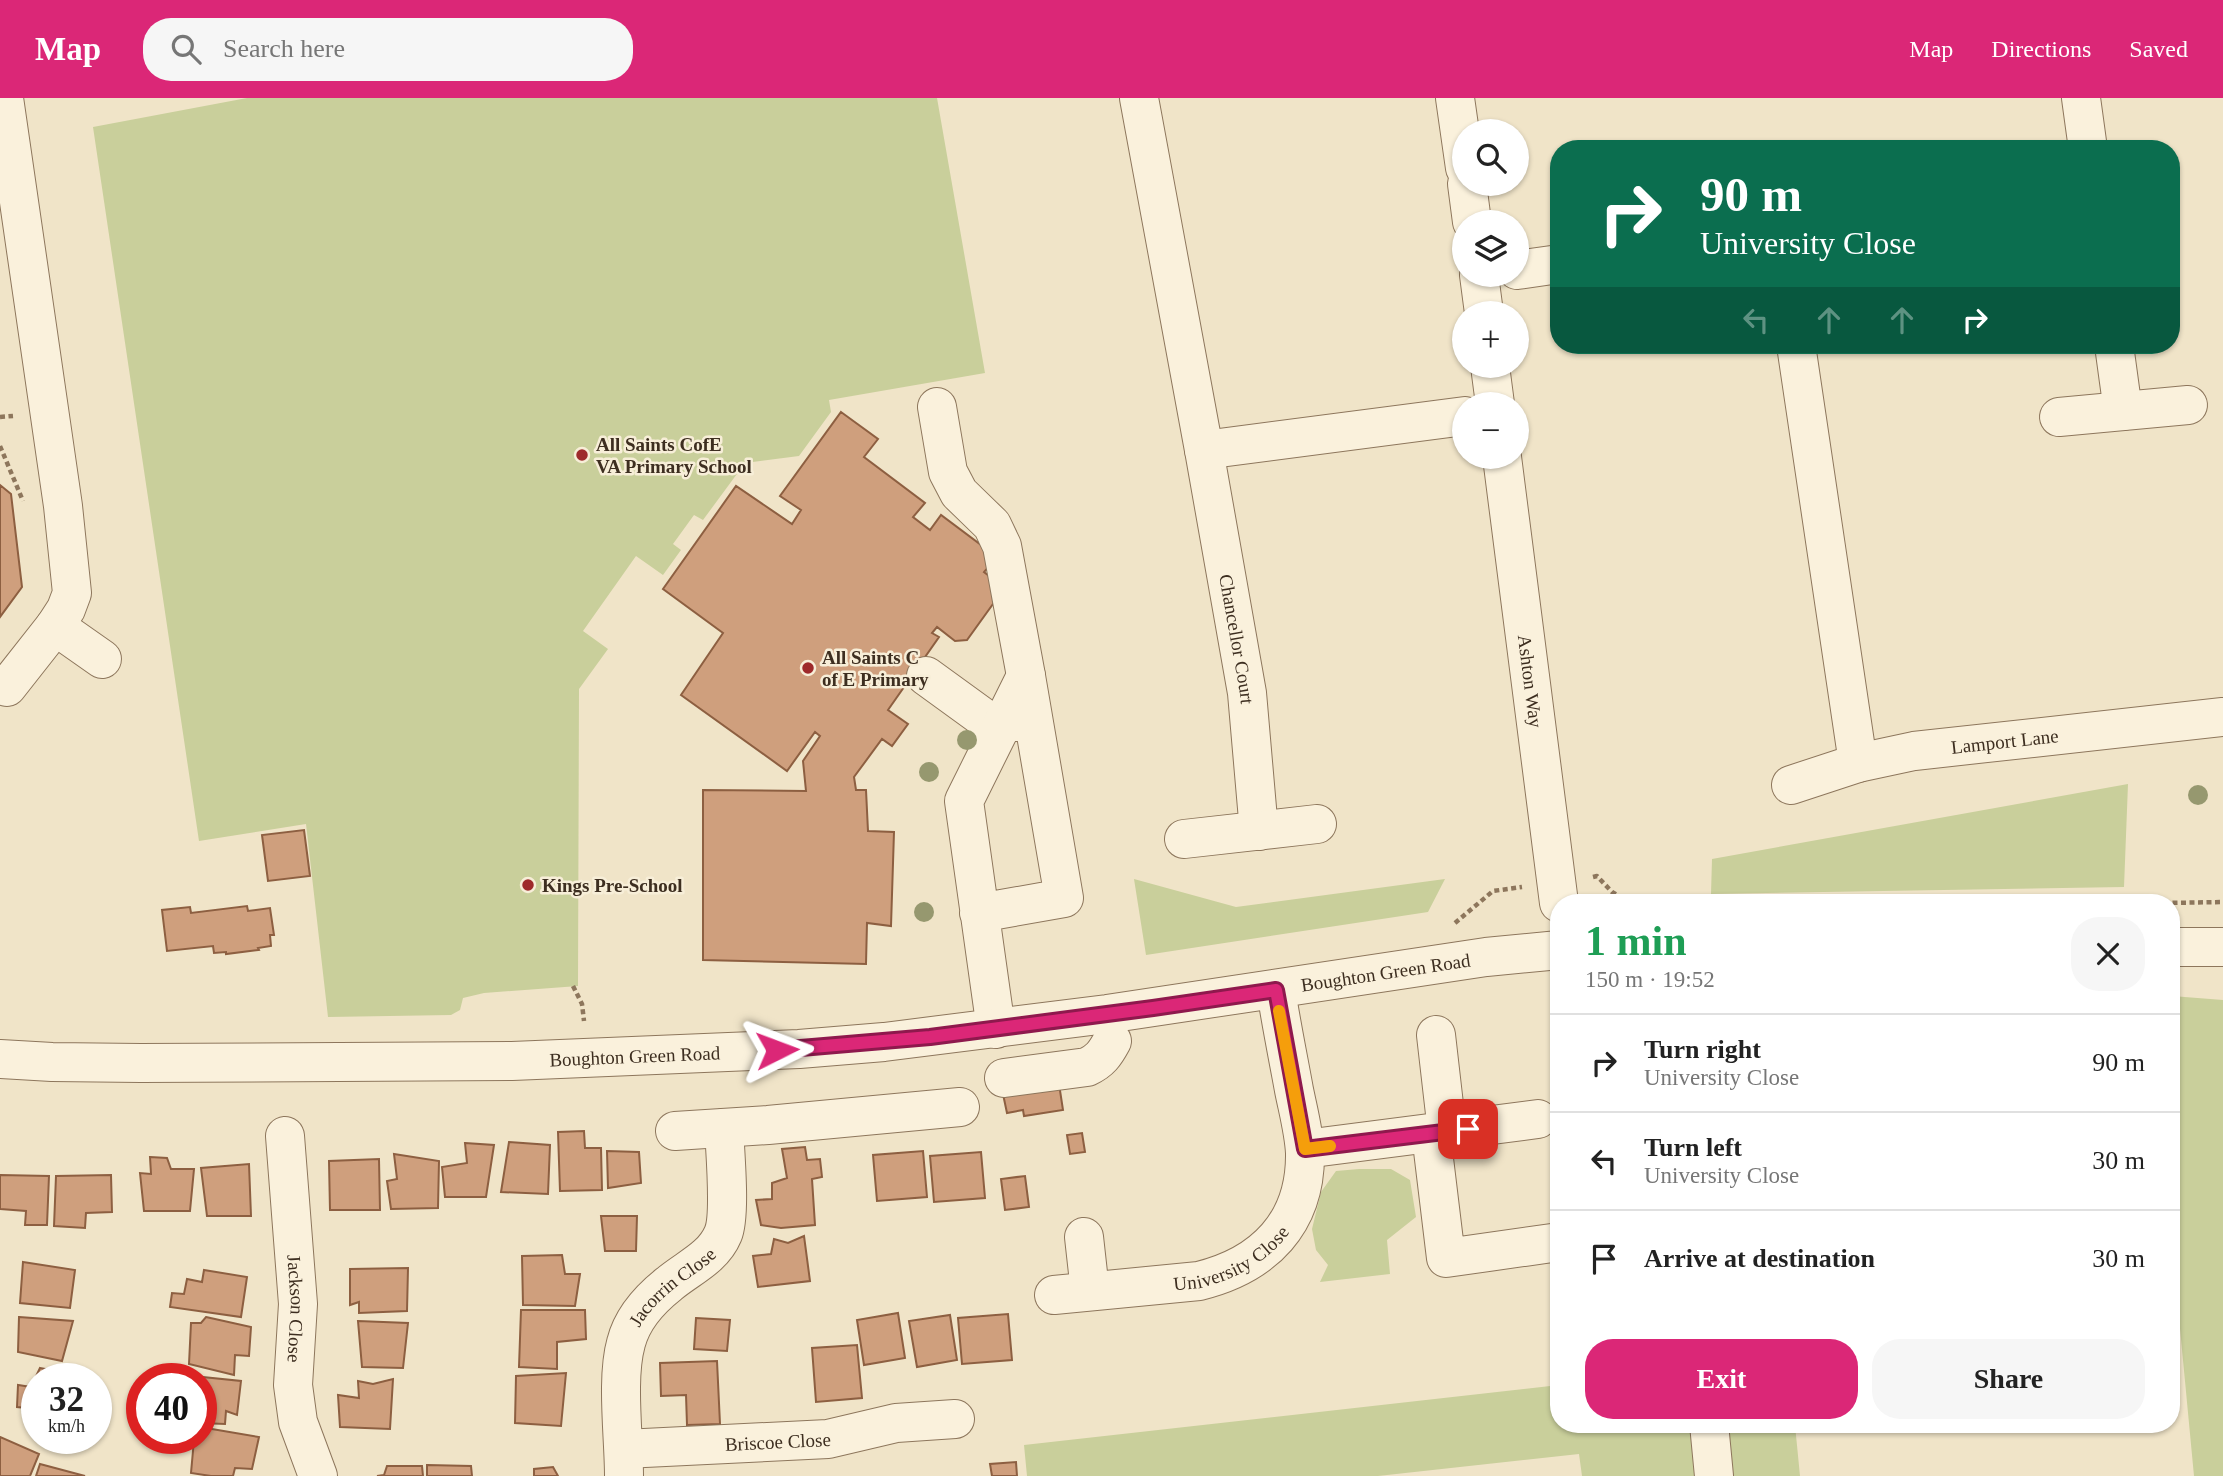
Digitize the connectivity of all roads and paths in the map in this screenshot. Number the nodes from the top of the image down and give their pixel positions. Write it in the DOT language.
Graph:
graph roads {
  1 [pos="1139,98"];
  2 [pos="1455,98"];
  3 [pos="2081,98"];
  4 [pos="3,114"];
  5 [pos="1458,119"];
  6 [pos="2087,140"];
  7 [pos="1550,265"];
  8 [pos="1529,268"];
  9 [pos="1797,354"];
  10 [pos="2115,354"];
  11 [pos="2188,405"];
  12 [pos="937,407"];
  13 [pos="2123,411"];
  14 [pos="2059,417"];
  15 [pos="1452,418"];
  16 [pos="1204,450"];
  17 [pos="1504,469"];
  18 [pos="55,626"];
  19 [pos="103,659"];
  20 [pos="926,676"];
  21 [pos="1026,676"];
  22 [pos="7,687"];
  23 [pos="2223,717"];
  24 [pos="999,729"];
  25 [pos="1037,739"];
  26 [pos="1858,763"];
  27 [pos="1791,785"];
  28 [pos="1317,824"];
  29 [pos="1259,831"];
  30 [pos="1184,839"];
  31 [pos="1597,876"];
  32 [pos="1558,894"];
  33 [pos="1615,894"];
  34 [pos="2223,902"];
  35 [pos="2180,903"];
  36 [pos="979,913"];
  37 [pos="2180,947"];
  38 [pos="2223,947"];
  39 [pos="1550,951"];
  40 [pos="573,986"];
  41 [pos="1276,990"];
  42 [pos="996,1028"];
  43 [pos="585,1031"];
  44 [pos="1436,1035"];
  45 [pos="1112,1044"];
  46 [pos="0,1059"];
  47 [pos="1004,1078"];
  48 [pos="960,1107"];
  49 [pos="1538,1119"];
  50 [pos="724,1128"];
  51 [pos="675,1131"];
  52 [pos="1449,1131"];
  53 [pos="285,1136"];
  54 [pos="1305,1149"];
  55 [pos="1084,1237"];
  56 [pos="1550,1243"];
  57 [pos="955,1419"];
  58 [pos="1710,1433"];
  59 [pos="624,1463"];
  60 [pos="318,1476"];
  61 [pos="1714,1476"];
  1 -- 16 [label="street, Chancellor Court"];
  2 -- 5 [label="street"];
  3 -- 6 [label="street"];
  4 -- 18 [label="street"];
  7 -- 8 [label="street"];
  9 -- 26 [label="street"];
  10 -- 13 [label="street"];
  11 -- 13 [label="street"];
  12 -- 21 [label="street"];
  13 -- 14 [label="street"];
  15 -- 16 [label="street"];
  16 -- 29 [label="street, Chancellor Court"];
  17 -- 32 [label="street, Ashton Way"];
  18 -- 19 [label="street"];
  18 -- 22 [label="street"];
  20 -- 24 [label="street"];
  21 -- 24 [label="street"];
  21 -- 25 [label="street"];
  23 -- 26 [label="street, Lamport Lane"];
  24 -- 25 [label="street"];
  24 -- 36 [label="street"];
  25 -- 36 [label="street"];
  26 -- 27 [label="street, Lamport Lane"];
  28 -- 29 [label="street"];
  29 -- 30 [label="street"];
  31 -- 33 [label="path"];
  34 -- 35 [label="path"];
  36 -- 42 [label="street"];
  37 -- 38 [label="street"];
  39 -- 41 [label="street, Boughton Green Road"];
  40 -- 43 [label="path"];
  41 -- 45 [label="street, Boughton Green Road"];
  41 -- 54 [label="street, University Close"];
  42 -- 45 [label="street, Boughton Green Road"];
  42 -- 46 [label="street, Boughton Green Road"];
  44 -- 52 [label="street"];
  45 -- 47 [label="street"];
  48 -- 50 [label="street"];
  49 -- 52 [label="street"];
  50 -- 51 [label="street"];
  50 -- 59 [label="street, Jacorrin Close"];
  52 -- 54 [label="street"];
  52 -- 56 [label="street"];
  53 -- 60 [label="street, Jackson Close"];
  54 -- 55 [label="street, University Close"];
  57 -- 59 [label="street, Briscoe Close"];
  58 -- 61 [label="street"];
}
